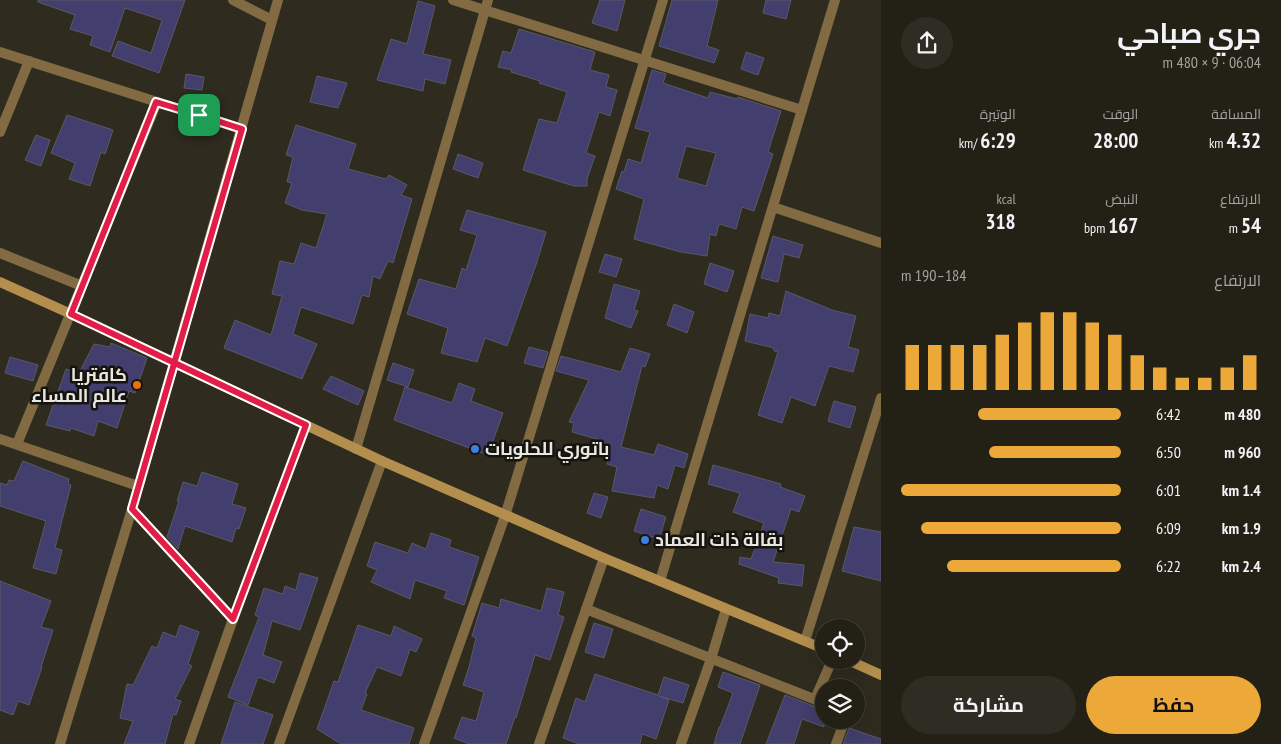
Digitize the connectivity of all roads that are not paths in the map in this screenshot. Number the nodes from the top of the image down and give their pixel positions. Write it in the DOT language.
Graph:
graph roads {
  1 [pos="233,0"];
  2 [pos="278,0"];
  3 [pos="453,0"];
  4 [pos="663,0"];
  5 [pos="835,0"];
  6 [pos="487,5"];
  7 [pos="272,20"];
  8 [pos="0,52"];
  9 [pos="645,60"];
  10 [pos="29,61"];
  11 [pos="156,102"];
  12 [pos="802,110"];
  13 [pos="242,129"];
  14 [pos="0,132"];
  15 [pos="773,207"];
  16 [pos="881,243"];
  17 [pos="0,253"];
  18 [pos="0,282"];
  19 [pos="82,286"];
  20 [pos="71,314"];
  21 [pos="175,362"];
  22 [pos="881,398"];
  23 [pos="306,425"];
  24 [pos="0,439"];
  25 [pos="16,444"];
  26 [pos="356,449"];
  27 [pos="382,461"];
  28 [pos="138,486"];
  29 [pos="132,509"];
  30 [pos="505,516"];
  31 [pos="604,558"];
  32 [pos="660,581"];
  33 [pos="586,609"];
  34 [pos="726,609"];
  35 [pos="233,619"];
  36 [pos="805,641"];
  37 [pos="815,645"];
  38 [pos="711,659"];
  39 [pos="865,668"];
  40 [pos="881,675"];
  41 [pos="815,699"];
  42 [pos="842,729"];
  43 [pos="60,744"];
  44 [pos="189,744"];
  45 [pos="279,744"];
  46 [pos="424,744"];
  47 [pos="540,744"];
  48 [pos="681,744"];
  49 [pos="836,744"];
  1 -- 7 [label="street"];
  2 -- 7 [label="street"];
  3 -- 6 [label="street"];
  4 -- 9 [label="street"];
  5 -- 12 [label="street"];
  6 -- 9 [label="street"];
  6 -- 26 [label="street"];
  7 -- 13 [label="street"];
  8 -- 10 [label="street"];
  9 -- 12 [label="street"];
  9 -- 30 [label="street"];
  10 -- 11 [label="street"];
  10 -- 14 [label="street"];
  11 -- 13 [label="street"];
  11 -- 19 [label="street"];
  12 -- 15 [label="street"];
  13 -- 21 [label="street"];
  15 -- 16 [label="street"];
  15 -- 32 [label="street"];
  17 -- 19 [label="street"];
  18 -- 20 [label="street"];
  19 -- 20 [label="street"];
  20 -- 21 [label="street"];
  20 -- 25 [label="street"];
  21 -- 23 [label="street"];
  21 -- 28 [label="street"];
  22 -- 36 [label="street"];
  23 -- 26 [label="street"];
  23 -- 35 [label="street"];
  24 -- 25 [label="street"];
  25 -- 28 [label="street"];
  26 -- 27 [label="street"];
  27 -- 30 [label="street"];
  27 -- 45 [label="street"];
  28 -- 29 [label="street"];
  29 -- 35 [label="street"];
  29 -- 43 [label="street"];
  30 -- 31 [label="street"];
  30 -- 46 [label="street"];
  31 -- 32 [label="street"];
  31 -- 33 [label="street"];
  32 -- 34 [label="street"];
  33 -- 38 [label="street"];
  33 -- 47 [label="street"];
  34 -- 36 [label="street"];
  34 -- 38 [label="street"];
  35 -- 44 [label="street"];
  36 -- 37 [label="street"];
  38 -- 41 [label="street"];
  38 -- 48 [label="street"];
  39 -- 40 [label="street"];
  42 -- 49 [label="street"];
}
